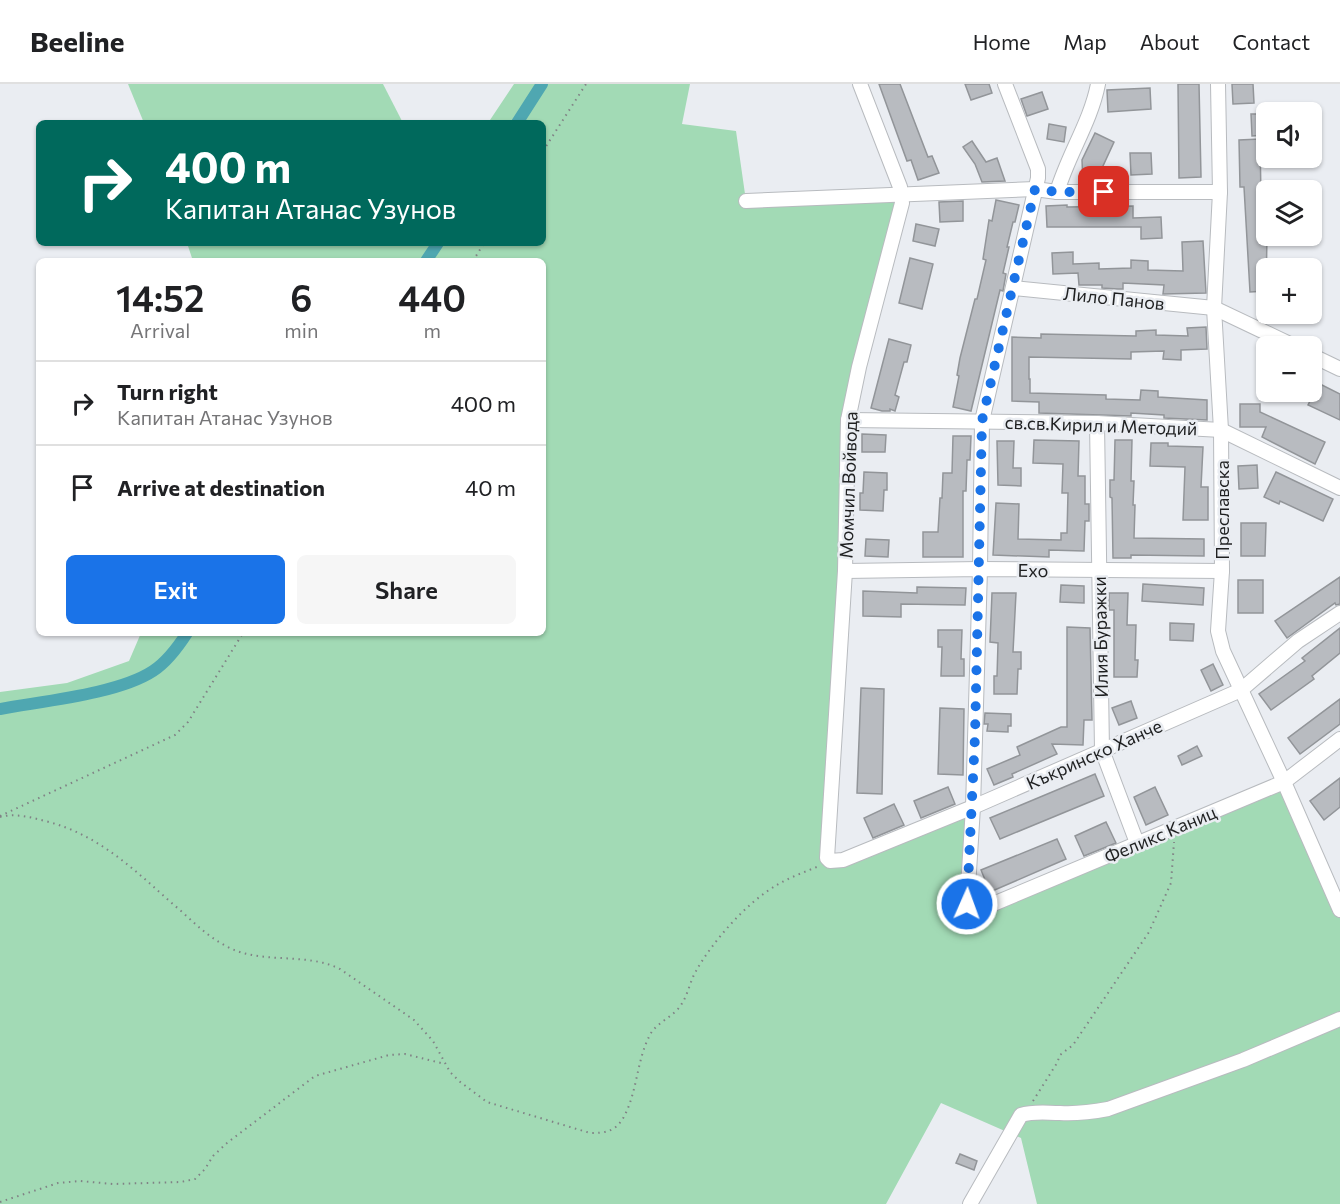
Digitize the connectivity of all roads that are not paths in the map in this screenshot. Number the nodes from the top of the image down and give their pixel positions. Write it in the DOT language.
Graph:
graph roads {
  1 [pos="860,84"];
  2 [pos="1005,84"];
  3 [pos="1098,84"];
  4 [pos="1218,84"];
  5 [pos="1038,169"];
  6 [pos="1063,172"];
  7 [pos="1035,189"];
  8 [pos="1057,192"];
  9 [pos="1220,192"];
  10 [pos="902,196"];
  11 [pos="746,201"];
  12 [pos="1013,288"];
  13 [pos="1214,308"];
  14 [pos="1273,336"];
  15 [pos="1322,360"];
  16 [pos="1340,369"];
  17 [pos="848,420"];
  18 [pos="982,421"];
  19 [pos="1097,423"];
  20 [pos="1221,430"];
  21 [pos="1340,488"];
  22 [pos="980,569"];
  23 [pos="1099,570"];
  24 [pos="845,571"];
  25 [pos="1222,571"];
  26 [pos="1340,613"];
  27 [pos="1240,690"];
  28 [pos="1340,739"];
  29 [pos="1102,750"];
  30 [pos="1284,782"];
  31 [pos="973,807"];
  32 [pos="1137,843"];
  33 [pos="830,861"];
  34 [pos="1338,902"];
  35 [pos="1340,1018"];
  36 [pos="970,1204"];
  1 -- 10 [label="street"];
  2 -- 5 [label="street"];
  3 -- 6 [label="street"];
  4 -- 9 [label="street, Преславска"];
  5 -- 6 [label="street"];
  5 -- 7 [label="street"];
  6 -- 8 [label="street"];
  7 -- 8 [label="street"];
  7 -- 10 [label="street"];
  7 -- 12 [label="street"];
  8 -- 9 [label="street"];
  9 -- 13 [label="street, Преславска"];
  10 -- 11 [label="street"];
  10 -- 17 [label="street, Момчил Войвода"];
  12 -- 13 [label="street, Лило Панов"];
  12 -- 18 [label="street"];
  13 -- 14 [label="street, Лило Панов"];
  13 -- 20 [label="street, Преславска"];
  15 -- 16 [label="street"];
  17 -- 18 [label="street, св.св.Кирил и Методий"];
  17 -- 24 [label="street, Момчил Войвода"];
  18 -- 19 [label="street, св.св.Кирил и Методий"];
  18 -- 22 [label="street"];
  19 -- 20 [label="street, св.св.Кирил и Методий"];
  19 -- 23 [label="street, Илия Буражки"];
  20 -- 21 [label="street, св.св.Кирил и Методий"];
  20 -- 25 [label="street, Преславска"];
  22 -- 23 [label="street, Ехо"];
  22 -- 24 [label="street, Ехо"];
  22 -- 31 [label="street"];
  23 -- 25 [label="street, Ехо"];
  23 -- 29 [label="street, Илия Буражки"];
  24 -- 33 [label="street, Момчил Войвода"];
  25 -- 27 [label="street, Преславска"];
  26 -- 27 [label="street, Къкринско Ханче"];
  27 -- 29 [label="street, Къкринско Ханче"];
  27 -- 30 [label="street, Преславска"];
  28 -- 30 [label="street, Феликс Каниц"];
  29 -- 31 [label="street, Къкринско Ханче"];
  29 -- 32 [label="street, Илия Буражки"];
  30 -- 32 [label="street, Феликс Каниц"];
  30 -- 34 [label="street, Преславска"];
  31 -- 32 [label="street, Феликс Каниц"];
  31 -- 33 [label="street, Къкринско Ханче"];
  35 -- 36 [label="street"];
}
